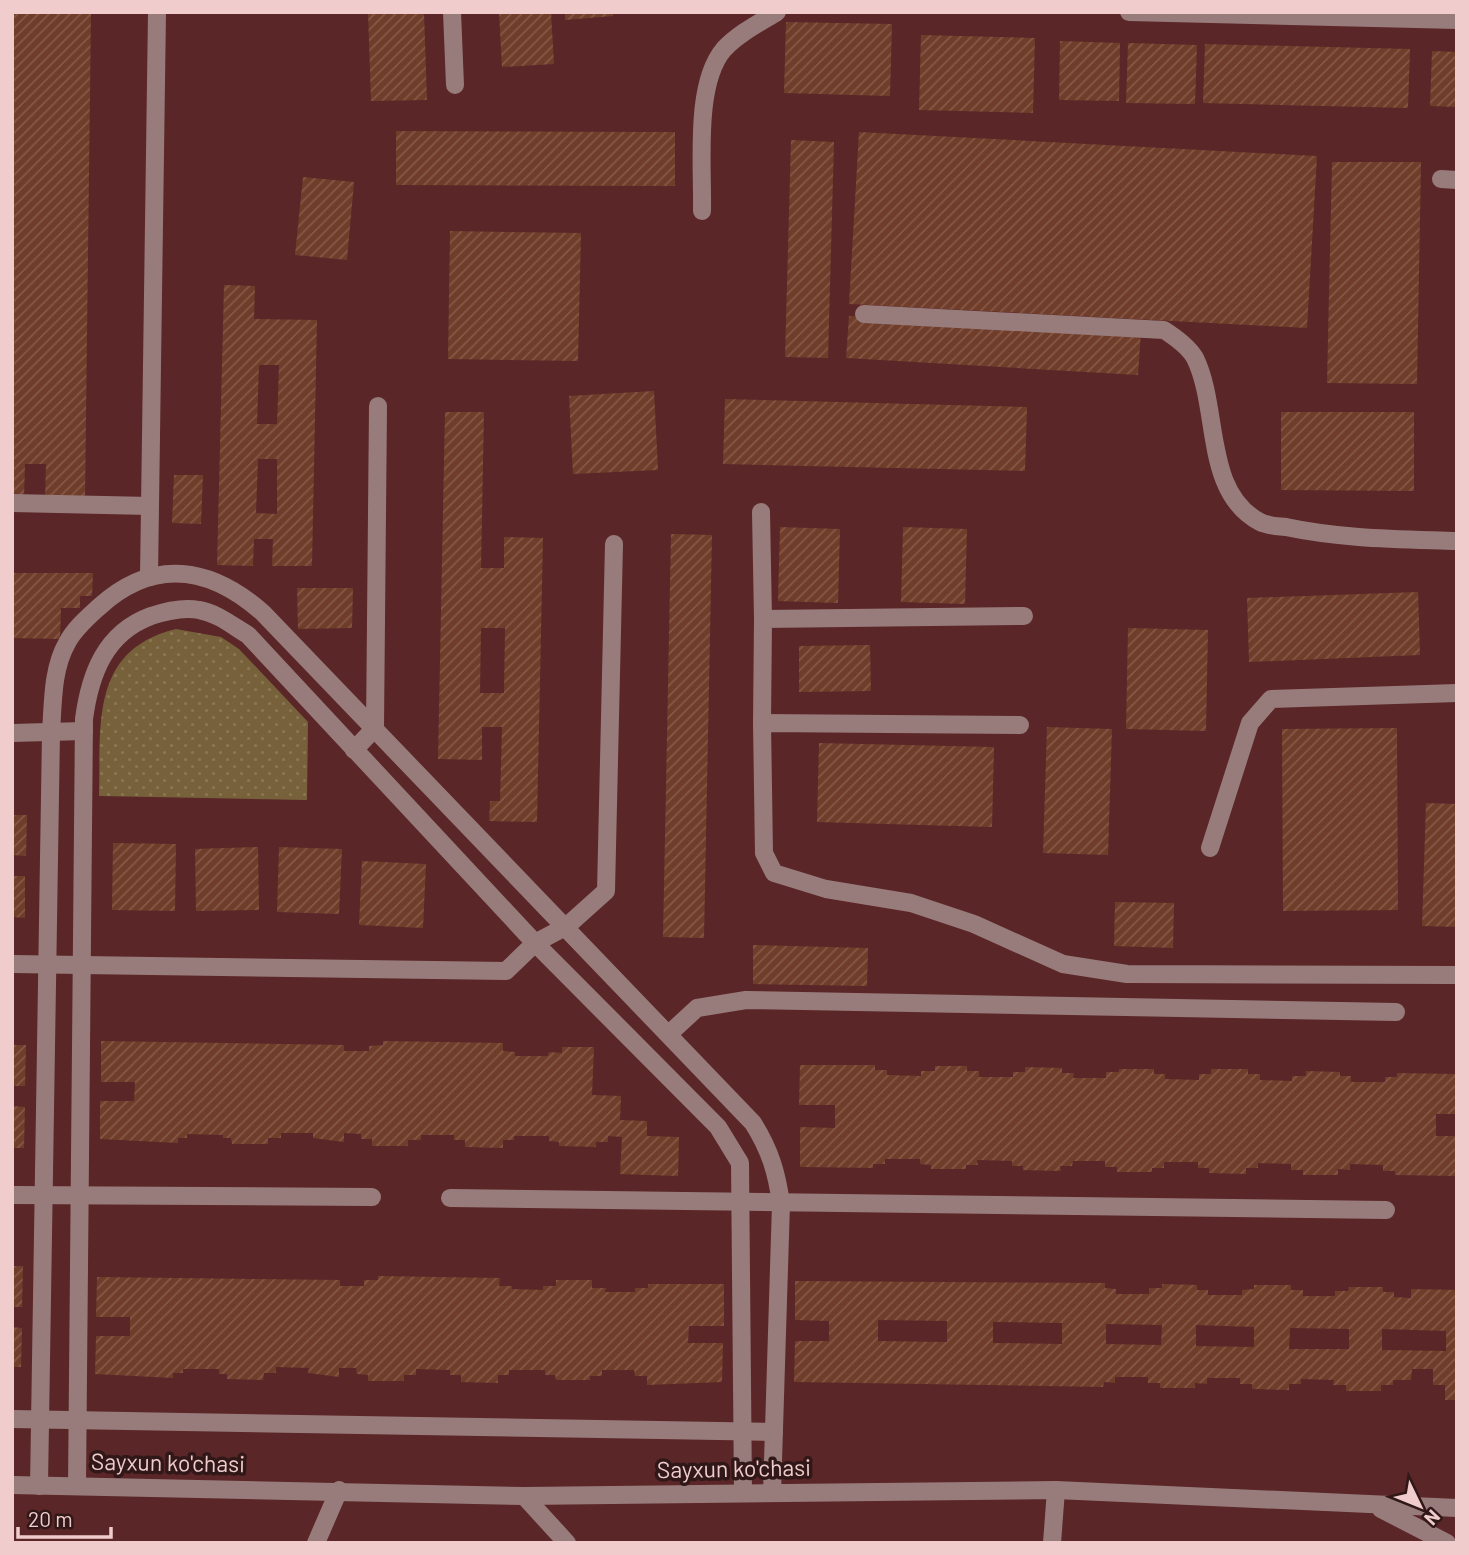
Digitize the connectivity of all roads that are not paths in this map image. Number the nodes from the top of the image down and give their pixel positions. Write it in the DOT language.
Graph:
graph roads {
  1 [pos="157,12"];
  2 [pos="452,12"];
  3 [pos="776,12"];
  4 [pos="1129,12"];
  5 [pos="1457,20"];
  6 [pos="455,85"];
  7 [pos="702,211"];
  8 [pos="864,314"];
  9 [pos="378,406"];
  10 [pos="12,503"];
  11 [pos="150,506"];
  12 [pos="761,512"];
  13 [pos="1457,541"];
  14 [pos="614,544"];
  15 [pos="149,577"];
  16 [pos="1024,616"];
  17 [pos="763,619"];
  18 [pos="1457,693"];
  19 [pos="762,723"];
  20 [pos="1020,725"];
  21 [pos="375,728"];
  22 [pos="84,730"];
  23 [pos="12,733"];
  24 [pos="51,733"];
  25 [pos="355,750"];
  26 [pos="1210,848"];
  27 [pos="567,926"];
  28 [pos="535,943"];
  29 [pos="12,964"];
  30 [pos="47,964"];
  31 [pos="82,965"];
  32 [pos="1457,975"];
  33 [pos="1396,1012"];
  34 [pos="670,1033"];
  35 [pos="12,1195"];
  36 [pos="44,1195"];
  37 [pos="80,1195"];
  38 [pos="372,1198"];
  39 [pos="450,1198"];
  40 [pos="741,1204"];
  41 [pos="781,1204"];
  42 [pos="1386,1210"];
  43 [pos="12,1419"];
  44 [pos="40,1420"];
  45 [pos="78,1420"];
  46 [pos="742,1431"];
  47 [pos="774,1432"];
  48 [pos="12,1485"];
  49 [pos="39,1486"];
  50 [pos="77,1486"];
  51 [pos="339,1490"];
  52 [pos="1056,1490"];
  53 [pos="743,1493"];
  54 [pos="772,1493"];
  55 [pos="524,1496"];
  56 [pos="1372,1505"];
  57 [pos="1457,1508"];
  58 [pos="316,1543"];
  59 [pos="567,1543"];
  60 [pos="1052,1543"];
  61 [pos="1447,1543"];
  1 -- 11 [label="street"];
  2 -- 6 [label="street"];
  3 -- 7 [label="street"];
  4 -- 5 [label="street"];
  8 -- 13 [label="street"];
  9 -- 21 [label="street"];
  10 -- 11 [label="street"];
  11 -- 15 [label="street"];
  12 -- 17 [label="street"];
  14 -- 27 [label="street"];
  15 -- 21 [label="street"];
  15 -- 24 [label="street"];
  16 -- 17 [label="street"];
  17 -- 19 [label="street"];
  18 -- 26 [label="street"];
  19 -- 20 [label="street"];
  19 -- 32 [label="street"];
  21 -- 25 [label="street"];
  21 -- 27 [label="street"];
  22 -- 24 [label="street"];
  22 -- 25 [label="street"];
  22 -- 31 [label="street"];
  23 -- 24 [label="street"];
  24 -- 30 [label="street"];
  25 -- 28 [label="street"];
  27 -- 28 [label="street"];
  27 -- 34 [label="street"];
  28 -- 31 [label="street"];
  28 -- 40 [label="street"];
  29 -- 30 [label="street"];
  30 -- 31 [label="street"];
  30 -- 36 [label="street"];
  31 -- 37 [label="street"];
  33 -- 34 [label="street"];
  34 -- 41 [label="street"];
  35 -- 36 [label="street"];
  36 -- 37 [label="street"];
  36 -- 44 [label="street"];
  37 -- 38 [label="street"];
  37 -- 45 [label="street"];
  39 -- 40 [label="street"];
  40 -- 41 [label="street"];
  40 -- 46 [label="street"];
  41 -- 42 [label="street"];
  41 -- 47 [label="street"];
  43 -- 44 [label="street"];
  44 -- 45 [label="street"];
  44 -- 49 [label="street"];
  45 -- 46 [label="street"];
  45 -- 50 [label="street"];
  46 -- 47 [label="street"];
  46 -- 53 [label="street"];
  47 -- 54 [label="street"];
  48 -- 49 [label="street, Sayxun ko'chasi"];
  49 -- 50 [label="street, Sayxun ko'chasi"];
  50 -- 51 [label="street, Sayxun ko'chasi"];
  51 -- 55 [label="street, Sayxun ko'chasi"];
  51 -- 58 [label="street"];
  52 -- 54 [label="street, Sayxun ko'chasi"];
  52 -- 56 [label="street, Sayxun ko'chasi"];
  52 -- 60 [label="street"];
  53 -- 54 [label="street, Sayxun ko'chasi"];
  53 -- 55 [label="street, Sayxun ko'chasi"];
  55 -- 59 [label="street"];
  56 -- 57 [label="street, Sayxun ko'chasi"];
  56 -- 61 [label="street"];
}
